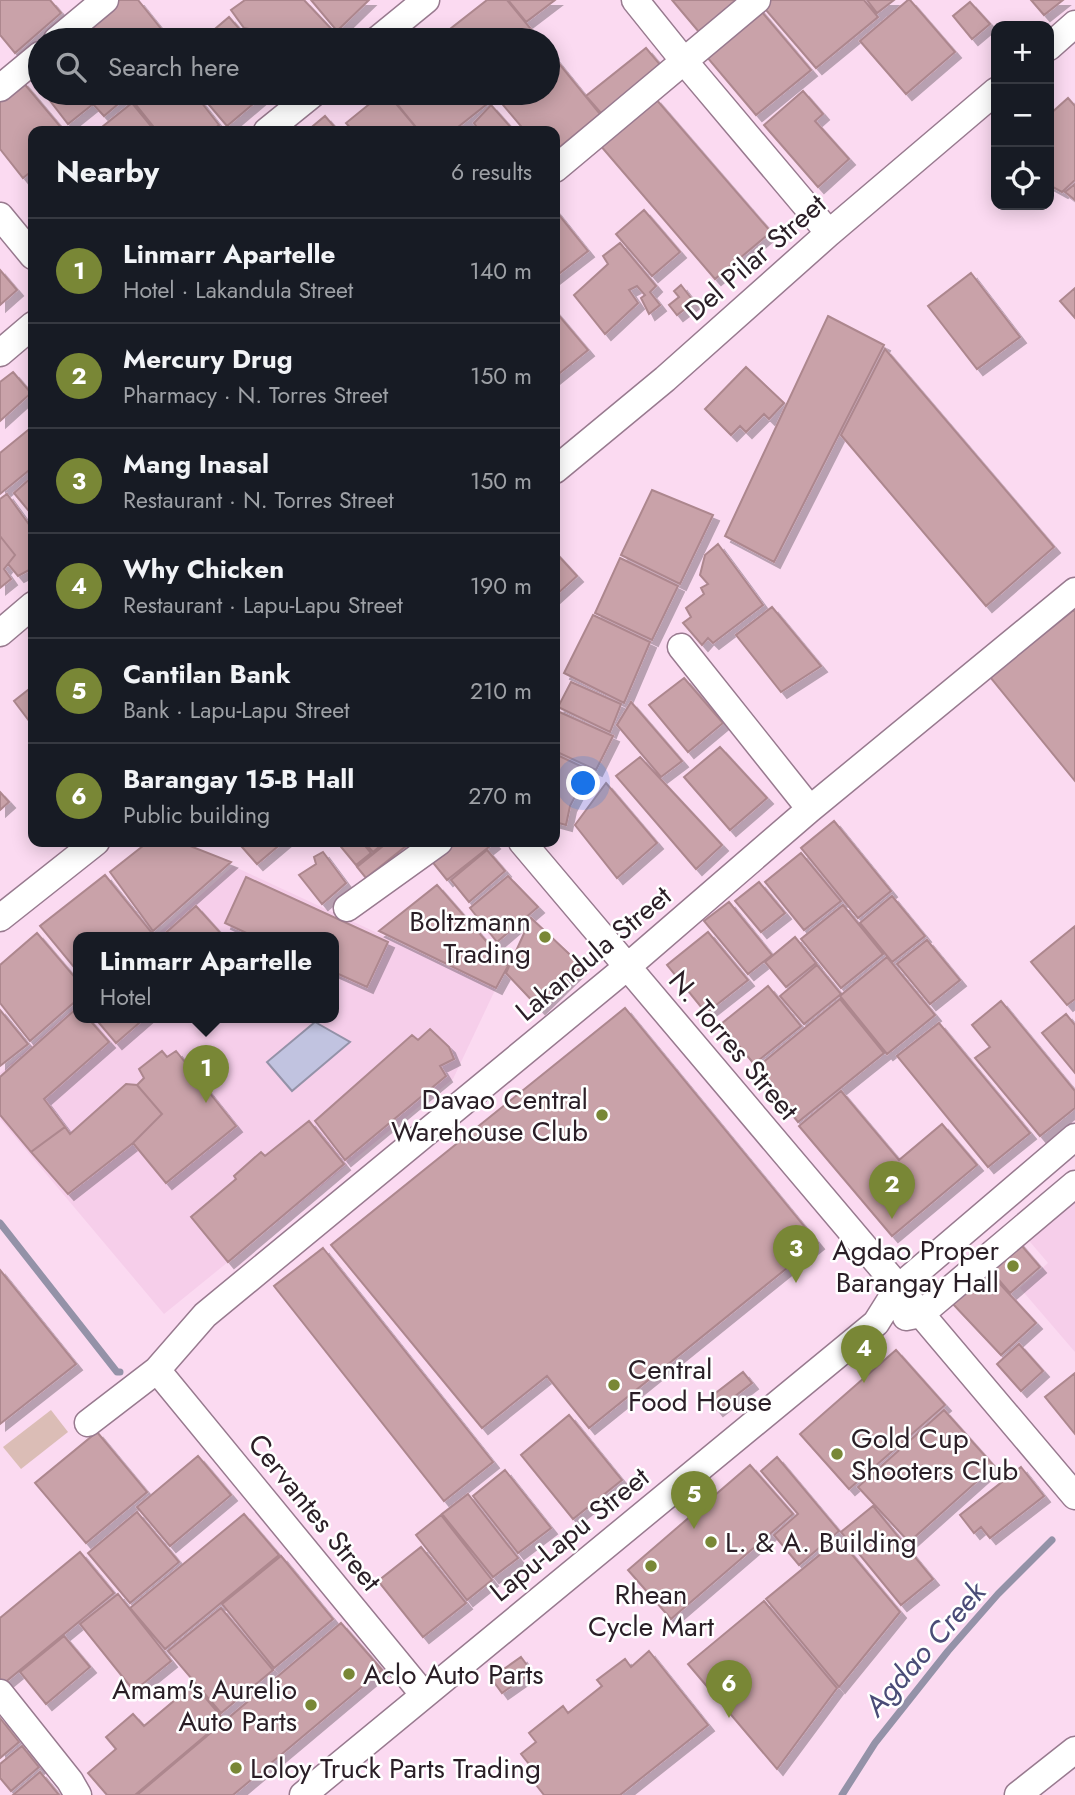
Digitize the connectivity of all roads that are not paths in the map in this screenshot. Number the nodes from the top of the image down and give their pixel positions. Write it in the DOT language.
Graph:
graph roads {
  1 [pos="105,0"];
  2 [pos="426,0"];
  3 [pos="635,0"];
  4 [pos="757,0"];
  5 [pos="1075,24"];
  6 [pos="71,28"];
  7 [pos="392,28"];
  8 [pos="1054,43"];
  9 [pos="684,61"];
  10 [pos="28,65"];
  11 [pos="0,89"];
  12 [pos="991,95"];
  13 [pos="299,105"];
  14 [pos="273,126"];
  15 [pos="560,165"];
  16 [pos="0,216"];
  17 [pos="829,233"];
  18 [pos="28,250"];
  19 [pos="28,329"];
  20 [pos="0,353"];
  21 [pos="560,466"];
  22 [pos="1075,591"];
  23 [pos="28,609"];
  24 [pos="0,633"];
  25 [pos="681,647"];
  26 [pos="810,809"];
  27 [pos="90,847"];
  28 [pos="432,847"];
  29 [pos="526,847"];
  30 [pos="347,908"];
  31 [pos="0,918"];
  32 [pos="627,967"];
  33 [pos="1075,1138"];
  34 [pos="1075,1184"];
  35 [pos="898,1288"];
  36 [pos="921,1314"];
  37 [pos="876,1323"];
  38 [pos="157,1370"];
  39 [pos="88,1423"];
  40 [pos="1075,1496"];
  41 [pos="0,1693"];
  42 [pos="424,1695"];
  43 [pos="1075,1750"];
  44 [pos="78,1795"];
  45 [pos="303,1795"];
  46 [pos="1018,1795"];
  1 -- 6 [label="street"];
  2 -- 7 [label="street"];
  3 -- 9 [label="street"];
  4 -- 9 [label="street"];
  5 -- 8 [label="street"];
  9 -- 15 [label="street"];
  9 -- 17 [label="street"];
  10 -- 11 [label="street"];
  12 -- 17 [label="street, Del Pilar Street"];
  13 -- 14 [label="street"];
  16 -- 18 [label="street"];
  17 -- 21 [label="street, Del Pilar Street"];
  19 -- 20 [label="street"];
  22 -- 26 [label="street, Lakandula Street"];
  23 -- 24 [label="street"];
  25 -- 26 [label="street"];
  26 -- 32 [label="street, Lakandula Street"];
  27 -- 31 [label="street"];
  28 -- 30 [label="street"];
  29 -- 32 [label="street, N. Torres Street"];
  32 -- 35 [label="street, N. Torres Street"];
  32 -- 38 [label="street, Lakandula Street"];
  33 -- 35 [label="street, Lapu-Lapu Street"];
  34 -- 36 [label="street, Lapu-Lapu Street"];
  35 -- 36 [label="street, N. Torres Street"];
  35 -- 37 [label="street, Lapu-Lapu Street"];
  36 -- 37 [label="street, Lapu-Lapu Street"];
  36 -- 40 [label="street, N. Torres Street"];
  37 -- 42 [label="street, Lapu-Lapu Street"];
  38 -- 39 [label="street, Lakandula Street"];
  38 -- 42 [label="street, Cervantes Street"];
  41 -- 44 [label="street"];
  42 -- 45 [label="street, Lapu-Lapu Street"];
  43 -- 46 [label="street"];
}
